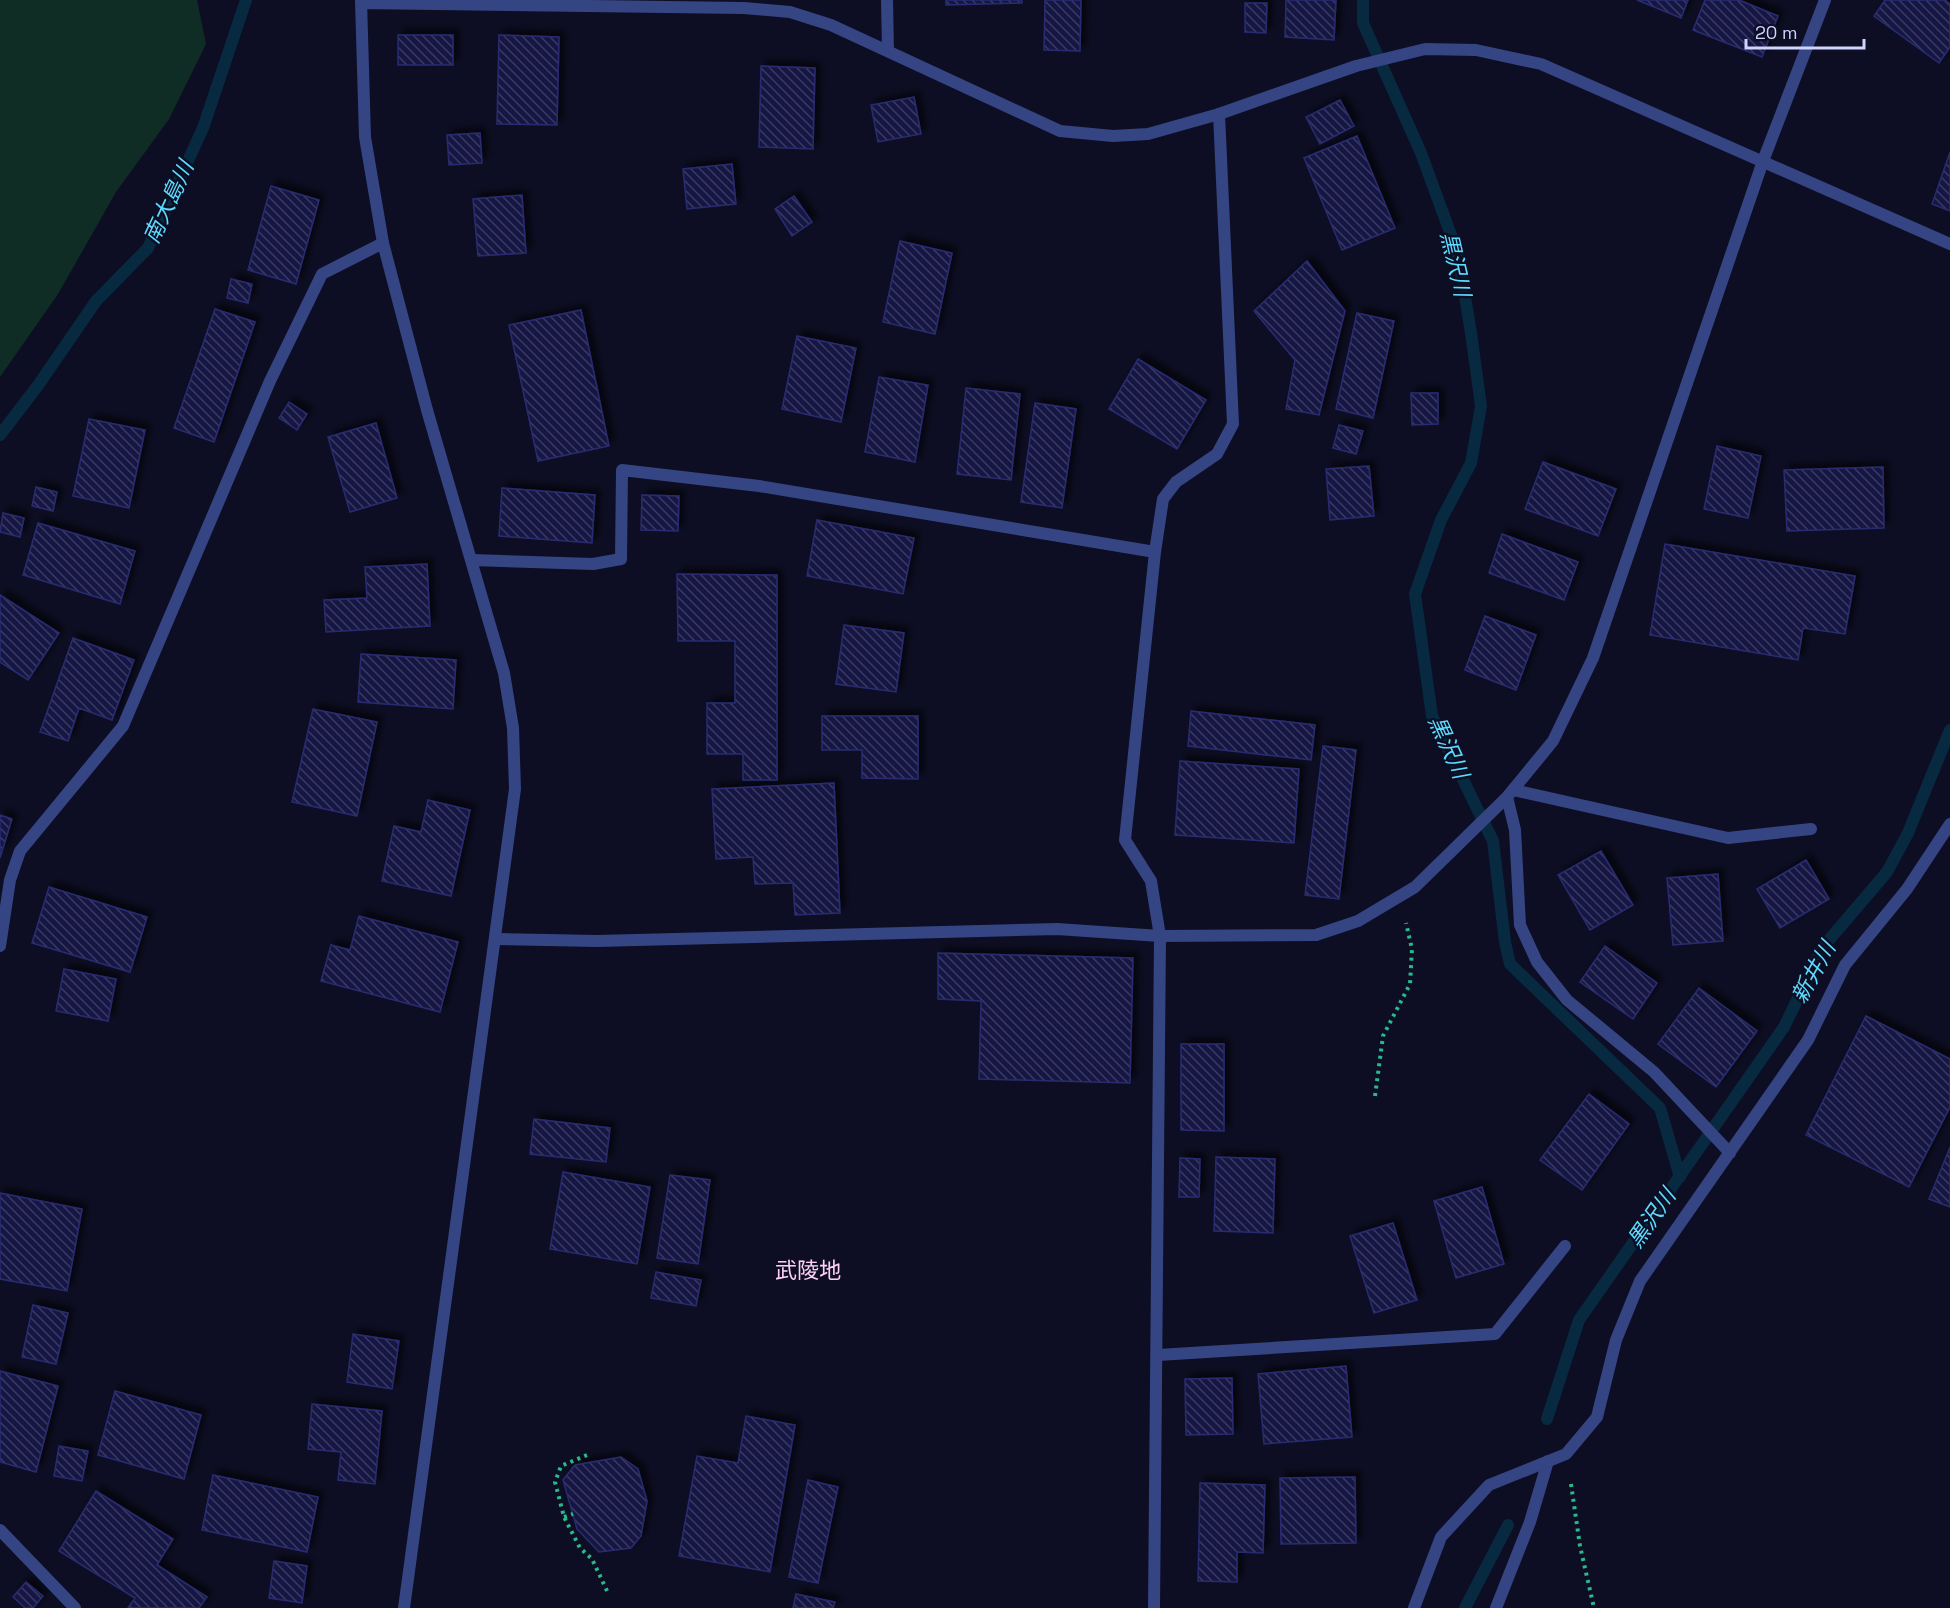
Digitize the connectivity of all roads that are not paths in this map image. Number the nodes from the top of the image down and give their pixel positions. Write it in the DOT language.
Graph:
graph roads {
  1 [pos="887,0"];
  2 [pos="1825,0"];
  3 [pos="361,2"];
  4 [pos="888,51"];
  5 [pos="1219,114"];
  6 [pos="1763,161"];
  7 [pos="384,243"];
  8 [pos="1950,244"];
  9 [pos="1155,552"];
  10 [pos="472,560"];
  11 [pos="1510,794"];
  12 [pos="1950,825"];
  13 [pos="1811,829"];
  14 [pos="1160,936"];
  15 [pos="495,939"];
  16 [pos="0,946"];
  17 [pos="1730,1153"];
  18 [pos="1565,1245"];
  19 [pos="1158,1355"];
  20 [pos="1548,1461"];
  21 [pos="0,1530"];
  22 [pos="75,1608"];
  23 [pos="404,1608"];
  24 [pos="1154,1608"];
  25 [pos="1414,1608"];
  26 [pos="1496,1608"];
  1 -- 4 [label="street"];
  2 -- 6 [label="street"];
  3 -- 4 [label="street"];
  3 -- 7 [label="street"];
  4 -- 5 [label="street"];
  5 -- 6 [label="street"];
  5 -- 9 [label="street"];
  6 -- 8 [label="street"];
  6 -- 11 [label="street"];
  7 -- 10 [label="street"];
  7 -- 16 [label="street"];
  9 -- 10 [label="street"];
  9 -- 14 [label="street"];
  10 -- 15 [label="street"];
  11 -- 13 [label="street"];
  11 -- 14 [label="street"];
  11 -- 17 [label="street"];
  12 -- 17 [label="street"];
  14 -- 15 [label="street"];
  14 -- 19 [label="street"];
  15 -- 23 [label="street"];
  17 -- 20 [label="street"];
  18 -- 19 [label="street"];
  19 -- 24 [label="street"];
  20 -- 25 [label="street"];
  20 -- 26 [label="street"];
  21 -- 22 [label="street"];
}
